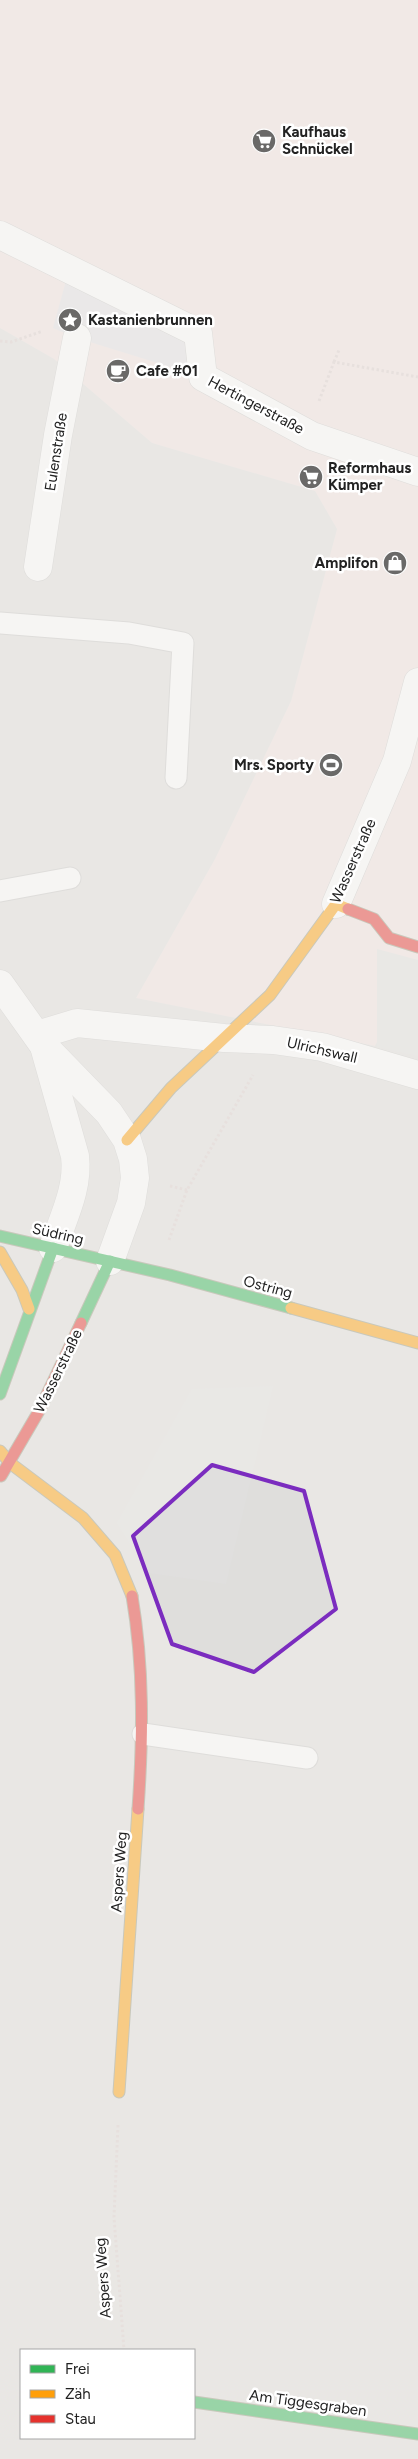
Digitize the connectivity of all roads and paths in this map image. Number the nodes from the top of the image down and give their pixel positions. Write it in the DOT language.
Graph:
graph roads {
  1 [pos="0,235"];
  2 [pos="45,330"];
  3 [pos="77,338"];
  4 [pos="0,340"];
  5 [pos="339,350"];
  6 [pos="334,362"];
  7 [pos="418,377"];
  8 [pos="308,431"];
  9 [pos="418,472"];
  10 [pos="38,567"];
  11 [pos="0,623"];
  12 [pos="418,682"];
  13 [pos="176,778"];
  14 [pos="70,878"];
  15 [pos="0,891"];
  16 [pos="336,904"];
  17 [pos="418,947"];
  18 [pos="0,984"];
  19 [pos="224,1038"];
  20 [pos="40,1040"];
  21 [pos="273,1040"];
  22 [pos="418,1075"];
  23 [pos="127,1140"];
  24 [pos="0,1236"];
  25 [pos="177,1244"];
  26 [pos="53,1248"];
  27 [pos="0,1252"];
  28 [pos="110,1261"];
  29 [pos="30,1309"];
  30 [pos="418,1343"];
  31 [pos="0,1394"];
  32 [pos="0,1451"];
  33 [pos="10,1463"];
  34 [pos="0,1477"];
  35 [pos="143,1734"];
  36 [pos="307,1758"];
  37 [pos="119,2092"];
  38 [pos="124,2349"];
  39 [pos="195,2402"];
  40 [pos="418,2434"];
  1 -- 8 [label="street, Hertingerstraße"];
  2 -- 4 [label="path"];
  3 -- 10 [label="street, Eulenstraße"];
  5 -- 6 [label="path"];
  6 -- 7 [label="path"];
  6 -- 8 [label="path"];
  8 -- 9 [label="street, Hertingerstraße"];
  11 -- 13 [label="lane"];
  12 -- 16 [label="street, Wasserstraße"];
  14 -- 15 [label="lane"];
  16 -- 17 [label="street"];
  16 -- 19 [label="street, Wasserstraße"];
  18 -- 20 [label="street"];
  19 -- 20 [label="street"];
  19 -- 21 [label="street, Ulrichswall"];
  19 -- 23 [label="street, Wasserstraße"];
  20 -- 23 [label="street"];
  20 -- 26 [label="street"];
  21 -- 22 [label="street, Ulrichswall"];
  21 -- 25 [label="path"];
  23 -- 28 [label="street"];
  24 -- 26 [label="street, Südring"];
  26 -- 28 [label="street, Südring"];
  26 -- 29 [label="street"];
  27 -- 29 [label="street"];
  28 -- 30 [label="street, Ostring"];
  28 -- 33 [label="street, Wasserstraße"];
  29 -- 31 [label="street"];
  32 -- 33 [label="street, Aspers Weg"];
  33 -- 34 [label="street, Wasserstraße"];
  33 -- 35 [label="street, Aspers Weg"];
  35 -- 36 [label="lane"];
  35 -- 37 [label="street, Aspers Weg"];
  37 -- 38 [label="path, Aspers Weg"];
  39 -- 40 [label="street, Am Tiggesgraben"];
}
